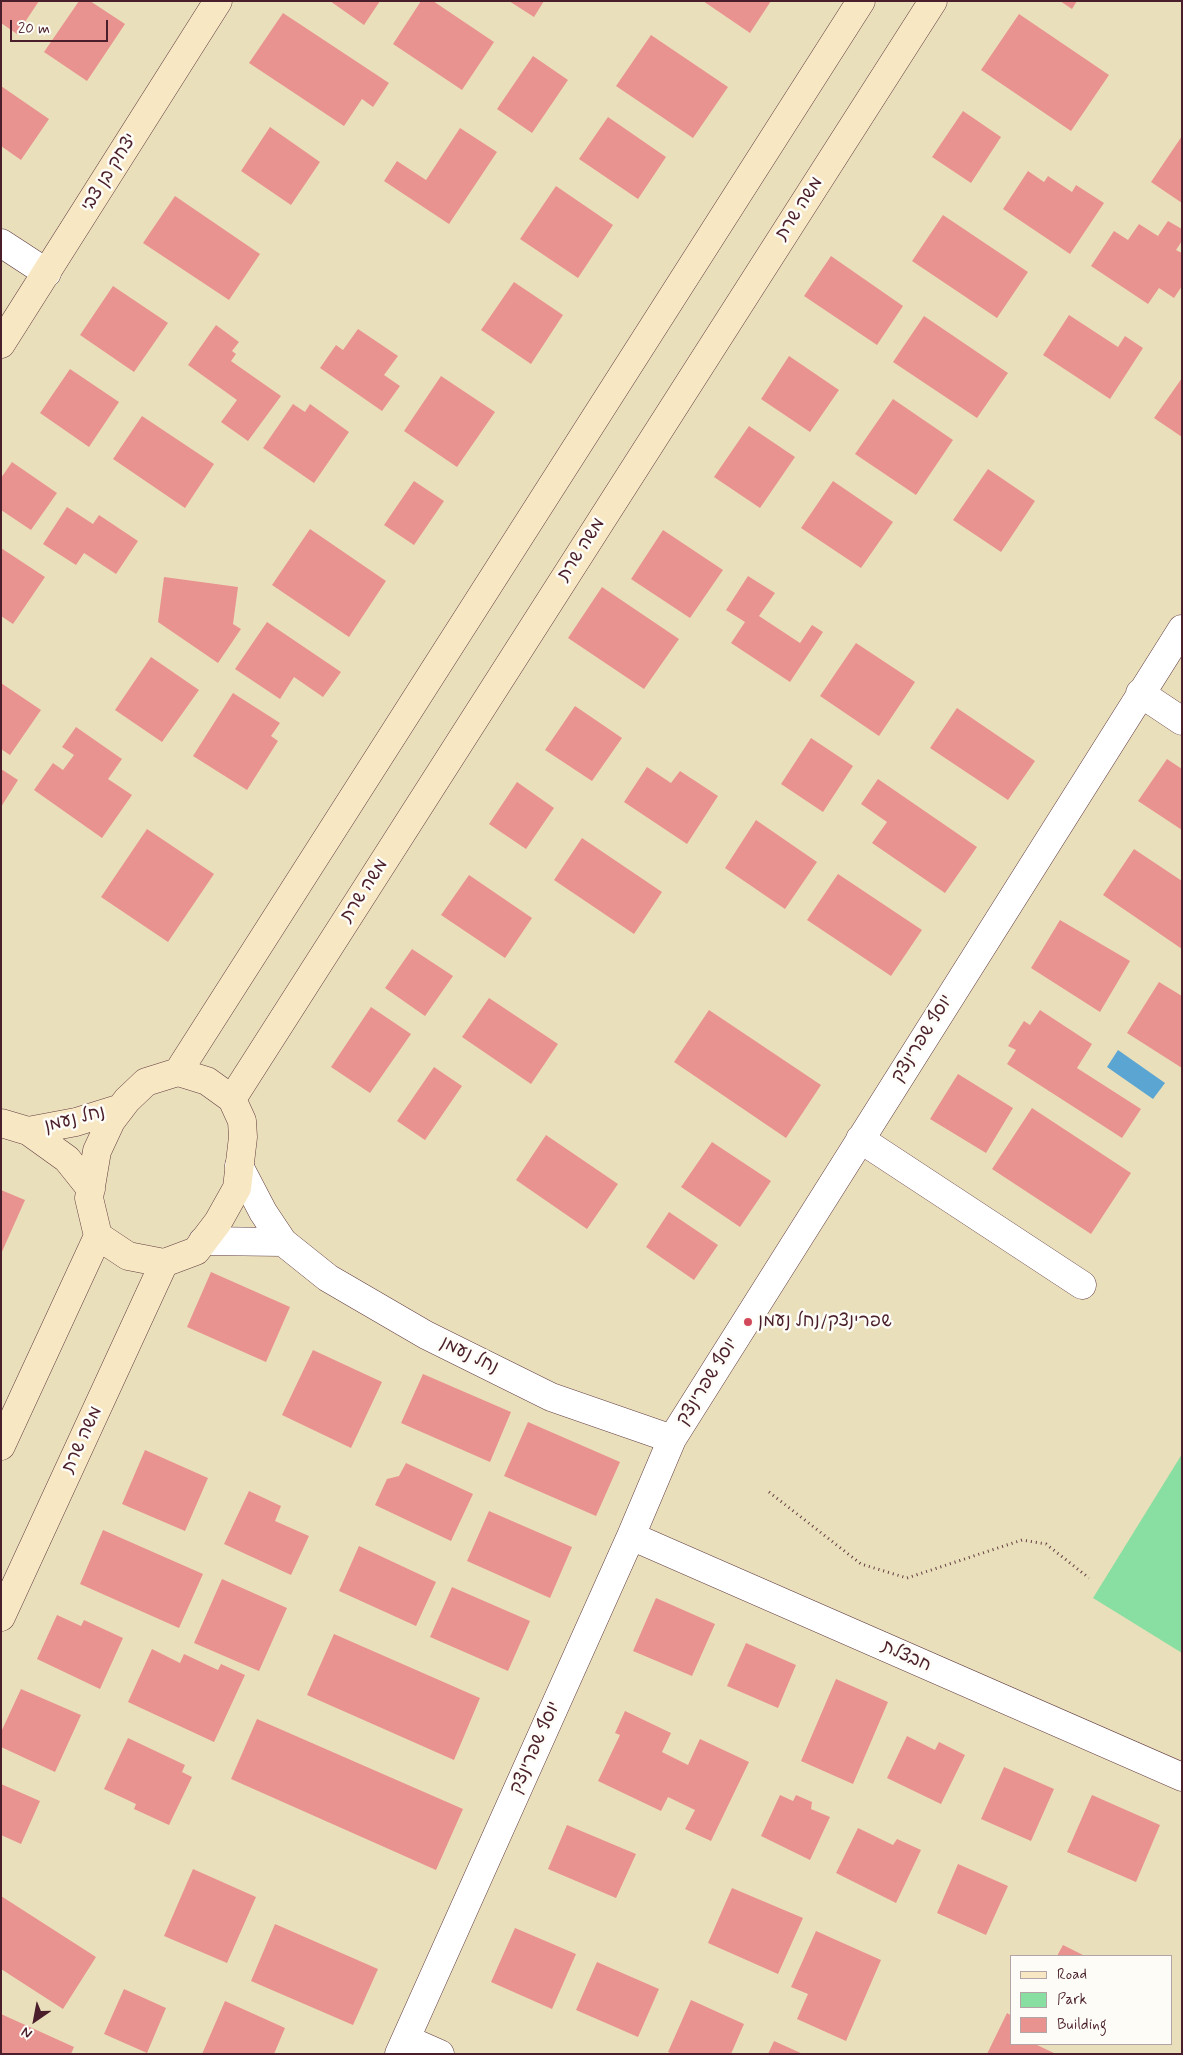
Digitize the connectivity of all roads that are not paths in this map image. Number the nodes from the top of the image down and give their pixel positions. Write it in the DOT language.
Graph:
graph roads {
  1 [pos="218,1"];
  2 [pos="861,1"];
  3 [pos="933,1"];
  4 [pos="1,243"];
  5 [pos="47,273"];
  6 [pos="1,344"];
  7 [pos="1182,629"];
  8 [pos="1140,693"];
  9 [pos="1182,721"];
  10 [pos="178,1072"];
  11 [pos="232,1098"];
  12 [pos="121,1108"];
  13 [pos="1,1123"];
  14 [pos="28,1131"];
  15 [pos="860,1139"];
  16 [pos="239,1166"];
  17 [pos="91,1189"];
  18 [pos="98,1236"];
  19 [pos="203,1241"];
  20 [pos="283,1242"];
  21 [pos="164,1263"];
  22 [pos="1082,1285"];
  23 [pos="672,1439"];
  24 [pos="1,1446"];
  25 [pos="631,1536"];
  26 [pos="1,1617"];
  27 [pos="1182,1778"];
  28 [pos="403,2046"];
  29 [pos="440,2054"];
  1 -- 5 [label="street, יצחק בן צבי"];
  2 -- 10 [label="street"];
  3 -- 11 [label="street, משה שרת"];
  4 -- 5 [label="street"];
  5 -- 6 [label="street, יצחק בן צבי"];
  7 -- 8 [label="street, יוסף שפרינצק"];
  8 -- 9 [label="street"];
  8 -- 15 [label="street, יוסף שפרינצק"];
  10 -- 11 [label="street"];
  10 -- 12 [label="street"];
  11 -- 16 [label="street"];
  12 -- 14 [label="street, נחל נעמן"];
  12 -- 17 [label="street"];
  13 -- 14 [label="street, נחל נעמן"];
  14 -- 17 [label="street, נחל נעמן"];
  15 -- 22 [label="street"];
  15 -- 23 [label="street, יוסף שפרינצק"];
  16 -- 19 [label="street"];
  16 -- 20 [label="street, נחל נעמן"];
  17 -- 18 [label="street"];
  18 -- 21 [label="street"];
  18 -- 24 [label="street"];
  19 -- 20 [label="street"];
  19 -- 21 [label="street"];
  20 -- 23 [label="street, נחל נעמן"];
  21 -- 26 [label="street, משה שרת"];
  23 -- 25 [label="street, יוסף שפרינצק"];
  25 -- 27 [label="street, חבצלת"];
  25 -- 28 [label="street, יוסף שפרינצק"];
  28 -- 29 [label="street"];
}
